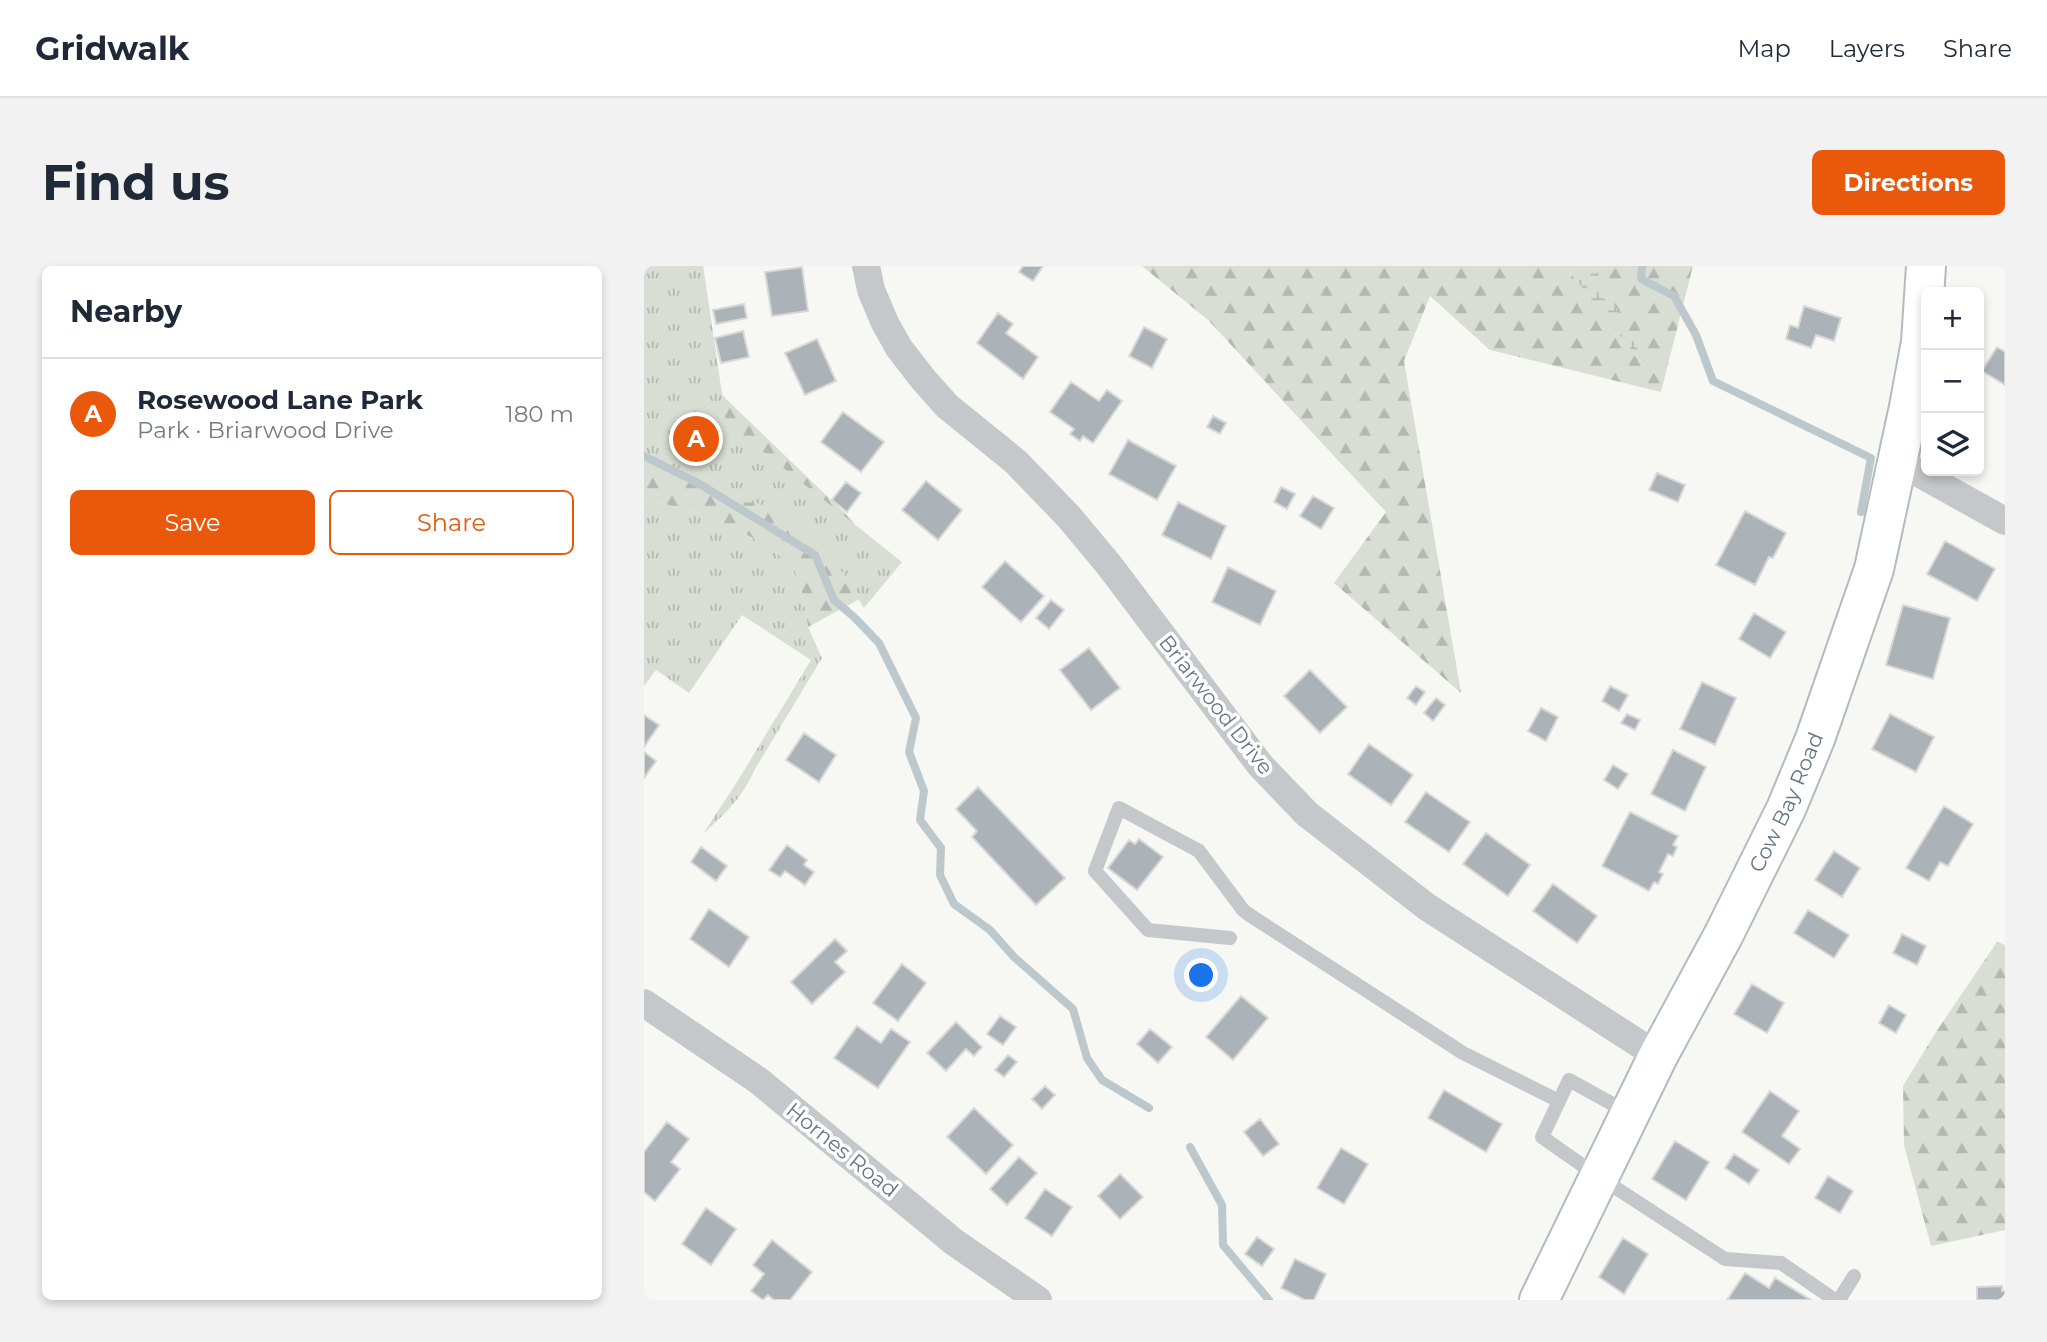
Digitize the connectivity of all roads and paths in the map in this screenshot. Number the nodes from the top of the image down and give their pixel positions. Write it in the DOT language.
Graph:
graph roads {
  1 [pos="866,266"];
  2 [pos="1926,266"];
  3 [pos="1897,461"];
  4 [pos="2005,521"];
  5 [pos="1230,938"];
  6 [pos="644,1003"];
  7 [pos="1658,1056"];
  8 [pos="1559,1101"];
  9 [pos="1630,1114"];
  10 [pos="1599,1177"];
  11 [pos="1854,1276"];
  12 [pos="1038,1300"];
  13 [pos="1539,1300"];
  14 [pos="1837,1300"];
  1 -- 7 [label="street, Briarwood Drive"];
  2 -- 3 [label="main road, Cow Bay Road"];
  3 -- 4 [label="street"];
  3 -- 7 [label="main road, Cow Bay Road"];
  5 -- 8 [label="lane"];
  6 -- 12 [label="street, Hornes Road"];
  7 -- 9 [label="main road, Cow Bay Road"];
  8 -- 9 [label="lane"];
  8 -- 10 [label="lane"];
  9 -- 10 [label="main road, Cow Bay Road"];
  10 -- 13 [label="main road, Cow Bay Road"];
  10 -- 14 [label="lane"];
  11 -- 14 [label="lane"];
}
